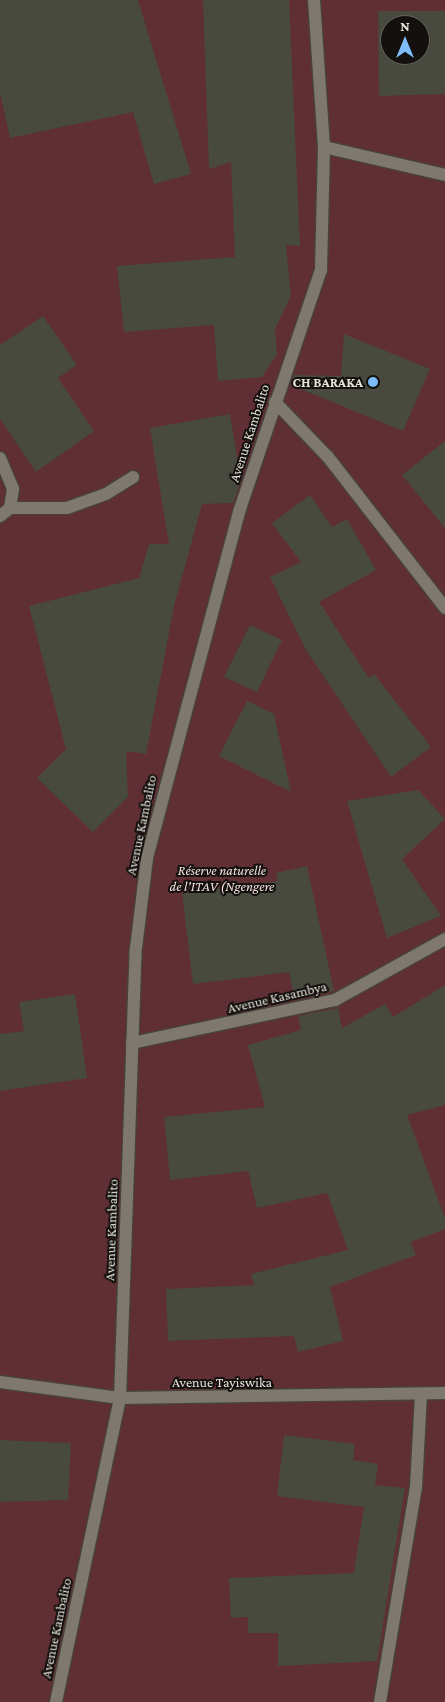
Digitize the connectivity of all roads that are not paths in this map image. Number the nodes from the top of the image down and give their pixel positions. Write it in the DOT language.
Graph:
graph roads {
  1 [pos="314,0"];
  2 [pos="324,147"];
  3 [pos="445,175"];
  4 [pos="275,402"];
  5 [pos="0,458"];
  6 [pos="133,477"];
  7 [pos="5,512"];
  8 [pos="445,608"];
  9 [pos="445,939"];
  10 [pos="132,1043"];
  11 [pos="0,1382"];
  12 [pos="445,1393"];
  13 [pos="421,1396"];
  14 [pos="120,1398"];
  15 [pos="56,1702"];
  16 [pos="380,1702"];
  1 -- 2 [label="street, Avenue Kambalito"];
  2 -- 3 [label="street"];
  2 -- 4 [label="street, Avenue Kambalito"];
  4 -- 8 [label="street"];
  4 -- 10 [label="street, Avenue Kambalito"];
  5 -- 7 [label="street"];
  6 -- 7 [label="street"];
  9 -- 10 [label="street, Avenue Kasambya"];
  10 -- 14 [label="street, Avenue Kambalito"];
  11 -- 14 [label="street, Avenue Tayiswika"];
  12 -- 13 [label="street, Avenue Tayiswika"];
  13 -- 14 [label="street, Avenue Tayiswika"];
  13 -- 16 [label="street"];
  14 -- 15 [label="street, Avenue Kambalito"];
}
